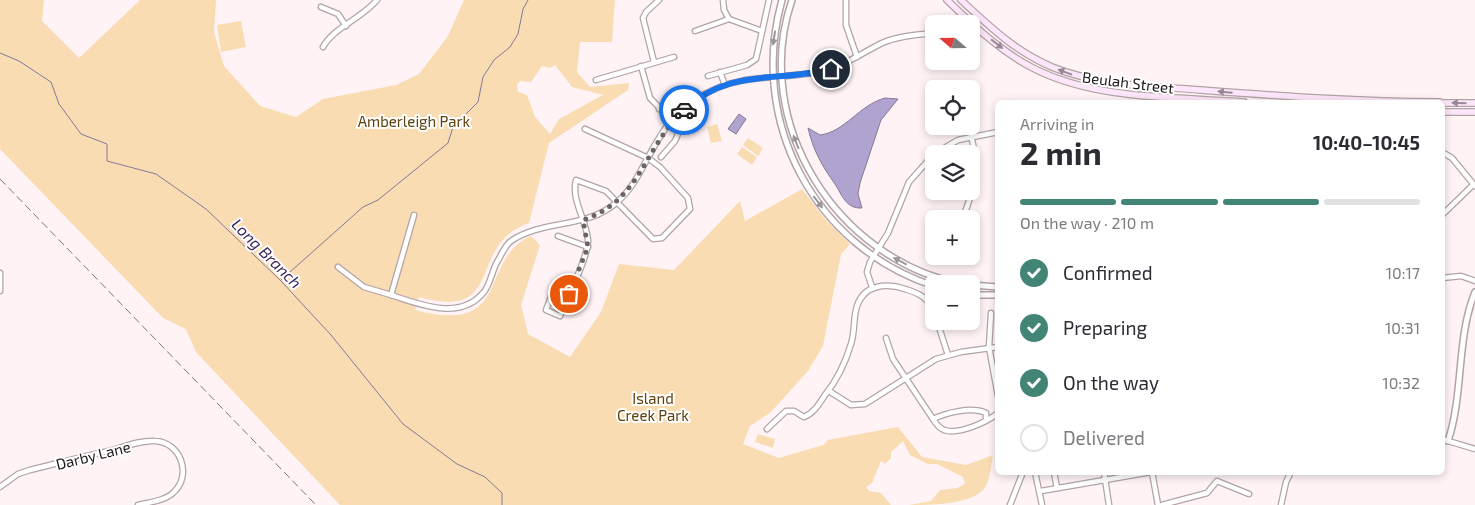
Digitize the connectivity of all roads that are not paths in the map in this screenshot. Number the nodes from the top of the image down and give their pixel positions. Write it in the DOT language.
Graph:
graph roads {
  1 [pos="377,0"];
  2 [pos="659,0"];
  3 [pos="723,0"];
  4 [pos="769,0"];
  5 [pos="782,0"];
  6 [pos="792,0"];
  7 [pos="846,0"];
  8 [pos="948,0"];
  9 [pos="961,0"];
  10 [pos="321,6"];
  11 [pos="729,19"];
  12 [pos="346,26"];
  13 [pos="695,30"];
  14 [pos="762,30"];
  15 [pos="925,35"];
  16 [pos="323,47"];
  17 [pos="674,57"];
  18 [pos="857,57"];
  19 [pos="654,62"];
  20 [pos="641,66"];
  21 [pos="720,72"];
  22 [pos="781,75"];
  23 [pos="708,76"];
  24 [pos="772,76"];
  25 [pos="596,80"];
  26 [pos="725,85"];
  27 [pos="1218,100"];
  28 [pos="1309,100"];
  29 [pos="682,101"];
  30 [pos="1445,102"];
  31 [pos="1475,103"];
  32 [pos="659,109"];
  33 [pos="1445,112"];
  34 [pos="1475,112"];
  35 [pos="672,121"];
  36 [pos="585,129"];
  37 [pos="995,132"];
  38 [pos="971,136"];
  39 [pos="948,145"];
  40 [pos="1445,154"];
  41 [pos="660,157"];
  42 [pos="648,158"];
  43 [pos="925,164"];
  44 [pos="1474,185"];
  45 [pos="616,202"];
  46 [pos="965,210"];
  47 [pos="1445,212"];
  48 [pos="414,215"];
  49 [pos="583,220"];
  50 [pos="558,236"];
  51 [pos="588,247"];
  52 [pos="879,249"];
  53 [pos="874,256"];
  54 [pos="338,267"];
  55 [pos="0,273"];
  56 [pos="931,275"];
  57 [pos="1445,278"];
  58 [pos="1475,281"];
  59 [pos="925,282"];
  60 [pos="980,285"];
  61 [pos="995,286"];
  62 [pos="872,287"];
  63 [pos="0,291"];
  64 [pos="1475,292"];
  65 [pos="569,294"];
  66 [pos="391,295"];
  67 [pos="980,295"];
  68 [pos="995,296"];
  69 [pos="925,299"];
  70 [pos="991,313"];
  71 [pos="940,330"];
  72 [pos="886,338"];
  73 [pos="989,347"];
  74 [pos="995,347"];
  75 [pos="948,355"];
  76 [pos="904,379"];
  77 [pos="995,380"];
  78 [pos="829,391"];
  79 [pos="995,415"];
  80 [pos="933,419"];
  81 [pos="986,420"];
  82 [pos="767,429"];
  83 [pos="1446,440"];
  84 [pos="1475,449"];
  85 [pos="1022,475"];
  86 [pos="1037,475"];
  87 [pos="1055,475"];
  88 [pos="1104,475"];
  89 [pos="1134,475"];
  90 [pos="1153,475"];
  91 [pos="1290,475"];
  92 [pos="1105,480"];
  93 [pos="0,487"];
  94 [pos="1057,488"];
  95 [pos="1041,491"];
  96 [pos="1249,494"];
  97 [pos="138,505"];
  98 [pos="1010,505"];
  99 [pos="1042,505"];
  100 [pos="1109,505"];
  101 [pos="1160,505"];
  102 [pos="1281,505"];
  1 -- 12 [label="street"];
  2 -- 19 [label="street"];
  3 -- 11 [label="street"];
  4 -- 14 [label="street"];
  5 -- 24 [label="street, one-way"];
  6 -- 22 [label="street"];
  7 -- 18 [label="street"];
  8 -- 27 [label="main road, Beulah Street, one-way"];
  28 -- 9 [label="main road, Beulah Street, one-way"];
  10 -- 12 [label="street"];
  11 -- 13 [label="street"];
  11 -- 14 [label="street"];
  12 -- 16 [label="street"];
  14 -- 21 [label="street"];
  15 -- 18 [label="street"];
  17 -- 19 [label="street"];
  18 -- 22 [label="street"];
  19 -- 20 [label="street"];
  20 -- 25 [label="street"];
  20 -- 32 [label="street"];
  21 -- 23 [label="street"];
  21 -- 26 [label="street"];
  22 -- 24 [label="street"];
  52 -- 22 [label="street, one-way"];
  24 -- 26 [label="street"];
  24 -- 53 [label="street, one-way"];
  26 -- 35 [label="street"];
  29 -- 32 [label="street"];
  31 -- 30 [label="main road, Beulah Street, one-way"];
  32 -- 35 [label="street"];
  33 -- 34 [label="main road"];
  35 -- 41 [label="street"];
  35 -- 42 [label="street"];
  36 -- 42 [label="street"];
  37 -- 38 [label="street"];
  38 -- 39 [label="street"];
  38 -- 46 [label="street"];
  40 -- 44 [label="street"];
  42 -- 45 [label="street"];
  42 -- 45 [label="street"];
  43 -- 52 [label="street"];
  44 -- 47 [label="street"];
  45 -- 49 [label="street"];
  45 -- 49 [label="street"];
  48 -- 66 [label="street"];
  49 -- 51 [label="street"];
  49 -- 66 [label="street"];
  50 -- 51 [label="street"];
  51 -- 65 [label="street"];
  52 -- 53 [label="street"];
  56 -- 52 [label="street, one-way"];
  53 -- 59 [label="street"];
  53 -- 62 [label="street"];
  54 -- 66 [label="street"];
  55 -- 63 [label="street"];
  57 -- 58 [label="street"];
  60 -- 61 [label="street"];
  62 -- 69 [label="street"];
  62 -- 78 [label="street"];
  64 -- 83 [label="street"];
  65 -- 65 [label="street"];
  67 -- 68 [label="street"];
  70 -- 73 [label="street"];
  71 -- 75 [label="street"];
  72 -- 76 [label="street"];
  73 -- 74 [label="street"];
  73 -- 75 [label="street"];
  73 -- 77 [label="street"];
  75 -- 76 [label="street"];
  76 -- 78 [label="street"];
  76 -- 80 [label="street"];
  78 -- 82 [label="street"];
  79 -- 81 [label="street"];
  80 -- 81 [label="street"];
  80 -- 81 [label="street"];
  83 -- 84 [label="street"];
  85 -- 98 [label="street"];
  86 -- 95 [label="street"];
  87 -- 94 [label="street"];
  88 -- 92 [label="street"];
  89 -- 92 [label="street"];
  90 -- 101 [label="street"];
  91 -- 102 [label="street"];
  92 -- 94 [label="street"];
  92 -- 100 [label="street"];
  93 -- 97 [label="street, Darby Lane"];
  94 -- 95 [label="street"];
  95 -- 99 [label="street"];
  96 -- 101 [label="street"];
}
